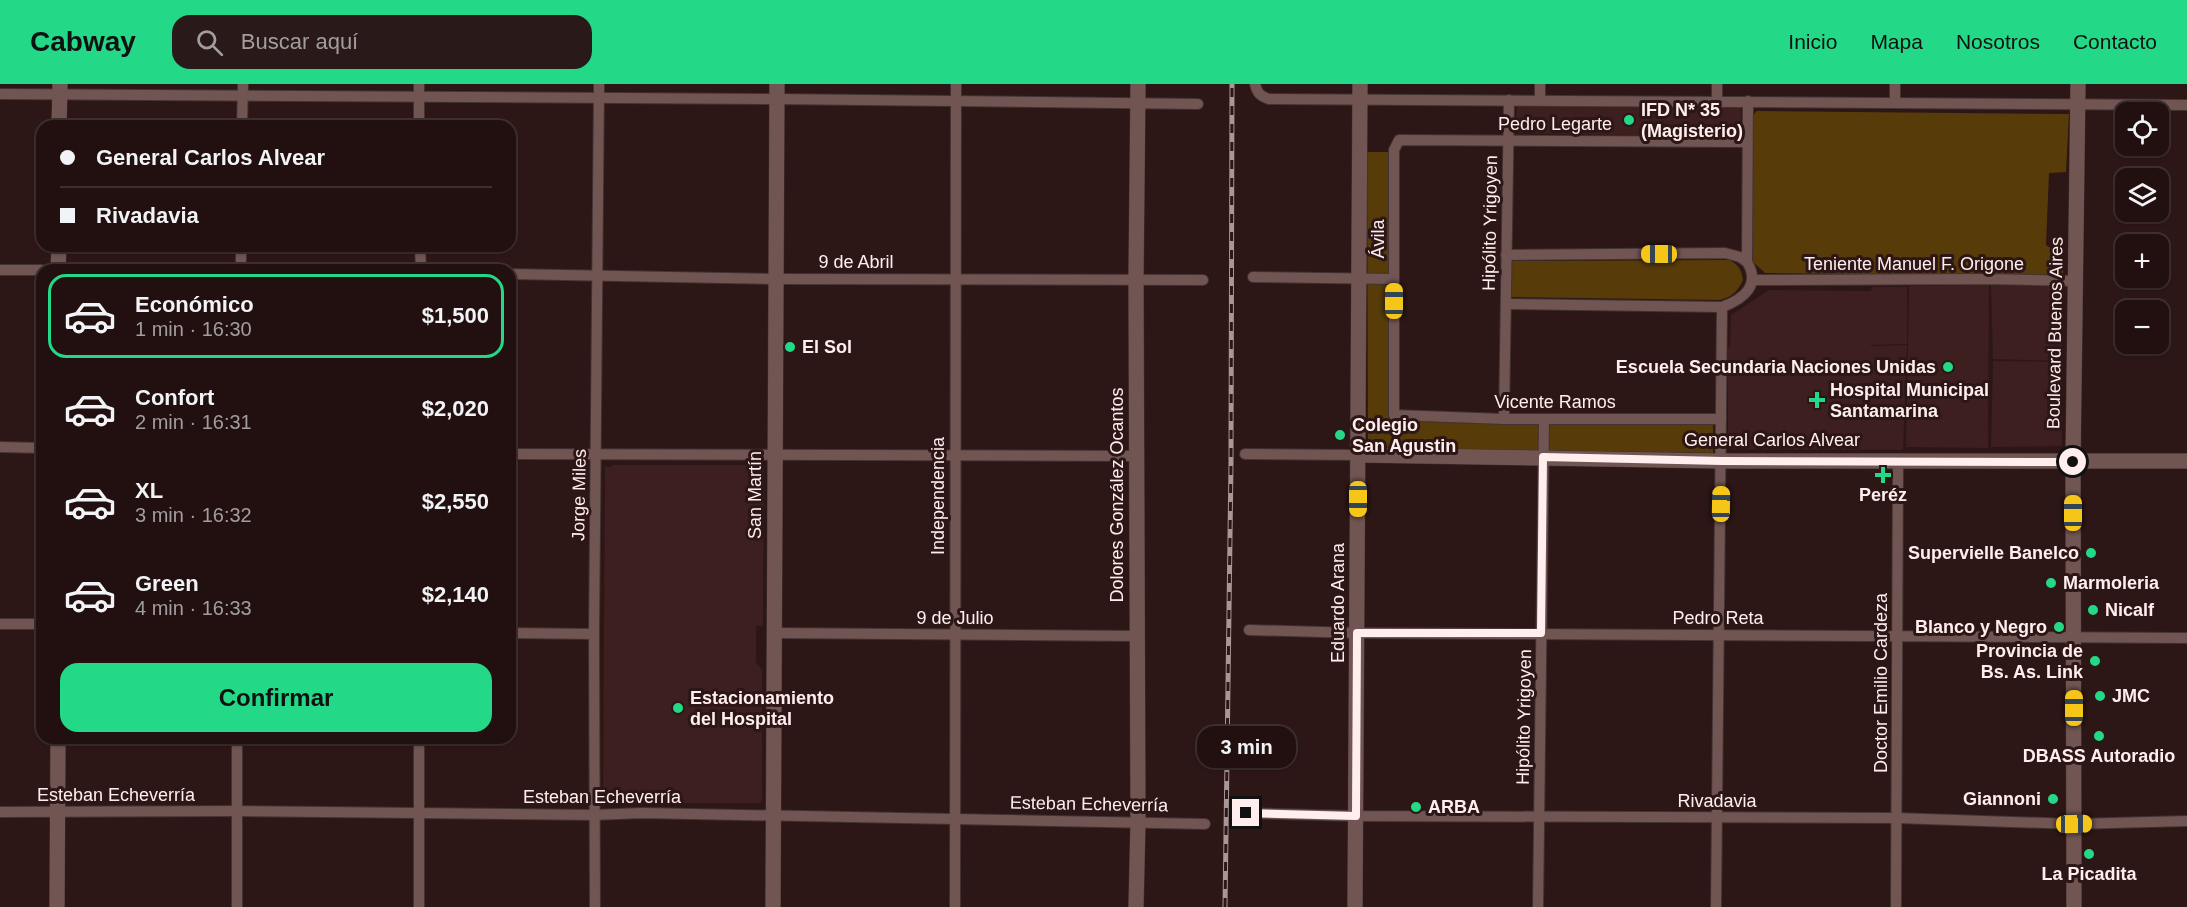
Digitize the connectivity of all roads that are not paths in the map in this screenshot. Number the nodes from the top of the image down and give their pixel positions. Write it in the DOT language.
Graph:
graph roads {
  1 [pos="243,84"];
  2 [pos="419,84"];
  3 [pos="599,84"];
  4 [pos="956,84"];
  5 [pos="1138,84"];
  6 [pos="1255,84"];
  7 [pos="1540,84"];
  8 [pos="1717,84"];
  9 [pos="1895,84"];
  10 [pos="2078,84"];
  11 [pos="60,89"];
  12 [pos="777,91"];
  13 [pos="1361,91"];
  14 [pos="0,94"];
  15 [pos="243,96"];
  16 [pos="419,98"];
  17 [pos="599,98"];
  18 [pos="956,100"];
  19 [pos="1509,100"];
  20 [pos="1540,100"];
  21 [pos="1717,100"];
  22 [pos="1748,101"];
  23 [pos="1138,103"];
  24 [pos="1895,103"];
  25 [pos="1198,104"];
  26 [pos="2078,105"];
  27 [pos="2187,105"];
  28 [pos="59,120"];
  29 [pos="243,120"];
  30 [pos="419,120"];
  31 [pos="1399,140"];
  32 [pos="1508,140"];
  33 [pos="1747,142"];
  34 [pos="1506,255"];
  35 [pos="1747,261"];
  36 [pos="0,270"];
  37 [pos="36,270"];
  38 [pos="516,274"];
  39 [pos="598,275"];
  40 [pos="1253,277"];
  41 [pos="955,278"];
  42 [pos="777,279"];
  43 [pos="1136,279"];
  44 [pos="1359,279"];
  45 [pos="1394,279"];
  46 [pos="1203,280"];
  47 [pos="1753,280"];
  48 [pos="2075,281"];
  49 [pos="1506,304"];
  50 [pos="1722,307"];
  51 [pos="1393,412"];
  52 [pos="1504,418"];
  53 [pos="1544,419"];
  54 [pos="1721,419"];
  55 [pos="0,447"];
  56 [pos="36,448"];
  57 [pos="516,454"];
  58 [pos="595,454"];
  59 [pos="1245,454"];
  60 [pos="775,455"];
  61 [pos="1358,455"];
  62 [pos="1138,456"];
  63 [pos="954,457"];
  64 [pos="1543,457"];
  65 [pos="1898,460"];
  66 [pos="1722,461"];
  67 [pos="2187,461"];
  68 [pos="2073,462"];
  69 [pos="0,624"];
  70 [pos="36,624"];
  71 [pos="1249,630"];
  72 [pos="516,633"];
  73 [pos="774,633"];
  74 [pos="1357,633"];
  75 [pos="1541,633"];
  76 [pos="594,634"];
  77 [pos="955,634"];
  78 [pos="1719,634"];
  79 [pos="1898,635"];
  80 [pos="1136,636"];
  81 [pos="2187,638"];
  82 [pos="2073,639"];
  83 [pos="58,744"];
  84 [pos="237,744"];
  85 [pos="419,744"];
  86 [pos="237,811"];
  87 [pos="0,812"];
  88 [pos="58,812"];
  89 [pos="420,813"];
  90 [pos="1246,813"];
  91 [pos="594,815"];
  92 [pos="772,815"];
  93 [pos="1356,816"];
  94 [pos="1539,816"];
  95 [pos="1717,817"];
  96 [pos="955,818"];
  97 [pos="1897,818"];
  98 [pos="1138,821"];
  99 [pos="2187,821"];
  100 [pos="1205,824"];
  101 [pos="2074,824"];
  102 [pos="57,907"];
  103 [pos="237,907"];
  104 [pos="419,907"];
  105 [pos="595,907"];
  106 [pos="773,907"];
  107 [pos="955,907"];
  108 [pos="1136,907"];
  109 [pos="1355,907"];
  110 [pos="1538,907"];
  111 [pos="1716,907"];
  112 [pos="1896,907"];
  113 [pos="2074,907"];
  1 -- 15 [label="street"];
  2 -- 16 [label="street"];
  3 -- 17 [label="street, Jorge Miles"];
  4 -- 18 [label="street, Independencia"];
  5 -- 23 [label="street, Dolores González Ocantos"];
  6 -- 13 [label="street"];
  7 -- 20 [label="street"];
  8 -- 21 [label="street"];
  9 -- 24 [label="street"];
  10 -- 26 [label="street, Boulevard Buenos Aires"];
  11 -- 14 [label="street"];
  11 -- 15 [label="street"];
  11 -- 28 [label="street"];
  12 -- 17 [label="street"];
  12 -- 18 [label="street"];
  12 -- 42 [label="street, San Martín"];
  13 -- 19 [label="street"];
  13 -- 44 [label="street, Eduardo Arana"];
  15 -- 16 [label="street"];
  15 -- 29 [label="street"];
  16 -- 17 [label="street"];
  16 -- 30 [label="street"];
  17 -- 39 [label="street, Jorge Miles"];
  18 -- 23 [label="street"];
  18 -- 41 [label="street, Independencia"];
  19 -- 20 [label="street"];
  19 -- 32 [label="street, Hipólito Yrigoyen"];
  20 -- 21 [label="street"];
  21 -- 22 [label="street"];
  22 -- 24 [label="street"];
  22 -- 33 [label="street"];
  23 -- 25 [label="street"];
  23 -- 43 [label="street, Dolores González Ocantos"];
  24 -- 26 [label="street"];
  26 -- 27 [label="street"];
  26 -- 48 [label="street, Boulevard Buenos Aires"];
  31 -- 32 [label="street, Pedro Legarte"];
  31 -- 45 [label="street, Ávila"];
  32 -- 33 [label="street, Pedro Legarte"];
  32 -- 34 [label="street, Hipólito Yrigoyen"];
  33 -- 35 [label="street"];
  34 -- 35 [label="street"];
  34 -- 49 [label="street, Hipólito Yrigoyen"];
  35 -- 47 [label="street"];
  36 -- 37 [label="street"];
  38 -- 39 [label="street, 9 de Abril"];
  39 -- 42 [label="street, 9 de Abril"];
  39 -- 58 [label="street, Jorge Miles"];
  40 -- 44 [label="street"];
  41 -- 42 [label="street, 9 de Abril"];
  41 -- 43 [label="street, 9 de Abril"];
  41 -- 63 [label="street, Independencia"];
  42 -- 60 [label="street, San Martín"];
  43 -- 46 [label="street, 9 de Abril"];
  43 -- 62 [label="street, Dolores González Ocantos"];
  44 -- 45 [label="street"];
  44 -- 61 [label="street, Eduardo Arana"];
  45 -- 51 [label="street, Ávila"];
  47 -- 48 [label="street, Teniente Manuel F. Origone"];
  47 -- 50 [label="street"];
  48 -- 68 [label="street, Boulevard Buenos Aires"];
  49 -- 50 [label="street"];
  49 -- 52 [label="street, Hipólito Yrigoyen"];
  50 -- 54 [label="street"];
  51 -- 52 [label="street, Vicente Ramos"];
  52 -- 53 [label="street, Vicente Ramos"];
  53 -- 54 [label="street, Vicente Ramos"];
  53 -- 64 [label="street, Hipólito Yrigoyen"];
  54 -- 66 [label="street"];
  55 -- 56 [label="street"];
  57 -- 58 [label="street"];
  58 -- 60 [label="street"];
  58 -- 76 [label="street, Jorge Miles"];
  59 -- 61 [label="street"];
  60 -- 63 [label="street"];
  60 -- 73 [label="street, San Martín"];
  61 -- 64 [label="street, General Carlos Alvear"];
  61 -- 74 [label="street, Eduardo Arana"];
  62 -- 63 [label="street"];
  62 -- 80 [label="street, Dolores González Ocantos"];
  63 -- 77 [label="street, Independencia"];
  64 -- 66 [label="street, General Carlos Alvear"];
  64 -- 75 [label="street, Hipólito Yrigoyen"];
  65 -- 66 [label="street, General Carlos Alvear"];
  65 -- 68 [label="street, General Carlos Alvear"];
  65 -- 79 [label="street, Doctor Emilio Cardeza"];
  66 -- 78 [label="street"];
  67 -- 68 [label="street, General Carlos Alvear"];
  68 -- 82 [label="street, Boulevard Buenos Aires"];
  69 -- 70 [label="street"];
  71 -- 74 [label="street, Pedro Reta"];
  72 -- 76 [label="street"];
  73 -- 77 [label="street, 9 de Julio"];
  73 -- 92 [label="street, San Martín"];
  74 -- 75 [label="street, Pedro Reta"];
  74 -- 93 [label="street, Eduardo Arana"];
  75 -- 78 [label="street, Pedro Reta"];
  75 -- 94 [label="street, Hipólito Yrigoyen"];
  76 -- 91 [label="street, Jorge Miles"];
  77 -- 80 [label="street, 9 de Julio"];
  77 -- 96 [label="street, Independencia"];
  78 -- 79 [label="street, Pedro Reta"];
  78 -- 95 [label="street"];
  79 -- 82 [label="street, Pedro Reta"];
  79 -- 97 [label="street, Doctor Emilio Cardeza"];
  80 -- 98 [label="street, Dolores González Ocantos"];
  81 -- 82 [label="street, Pedro Reta"];
  82 -- 101 [label="street, Boulevard Buenos Aires"];
  83 -- 88 [label="street"];
  84 -- 86 [label="street"];
  85 -- 89 [label="street"];
  86 -- 88 [label="street, Esteban Echeverría"];
  86 -- 89 [label="street, Esteban Echeverría"];
  86 -- 103 [label="street"];
  87 -- 88 [label="street, Esteban Echeverría"];
  88 -- 102 [label="street"];
  89 -- 91 [label="street, Esteban Echeverría"];
  89 -- 104 [label="street"];
  90 -- 93 [label="street, Rivadavia"];
  91 -- 92 [label="street, Esteban Echeverría"];
  91 -- 105 [label="street, Jorge Miles"];
  92 -- 96 [label="street, Esteban Echeverría"];
  92 -- 106 [label="street, San Martín"];
  93 -- 94 [label="street, Rivadavia"];
  93 -- 109 [label="street, Eduardo Arana"];
  94 -- 95 [label="street, Rivadavia"];
  94 -- 110 [label="street, Hipólito Yrigoyen"];
  95 -- 97 [label="street, Rivadavia"];
  95 -- 111 [label="street"];
  96 -- 98 [label="street, Esteban Echeverría"];
  96 -- 107 [label="street, Independencia"];
  97 -- 101 [label="street, Rivadavia"];
  97 -- 112 [label="street, Doctor Emilio Cardeza"];
  98 -- 100 [label="street, Esteban Echeverría"];
  98 -- 108 [label="street, Dolores González Ocantos"];
  99 -- 101 [label="street, Rivadavia"];
  101 -- 113 [label="street, Boulevard Buenos Aires"];
}
